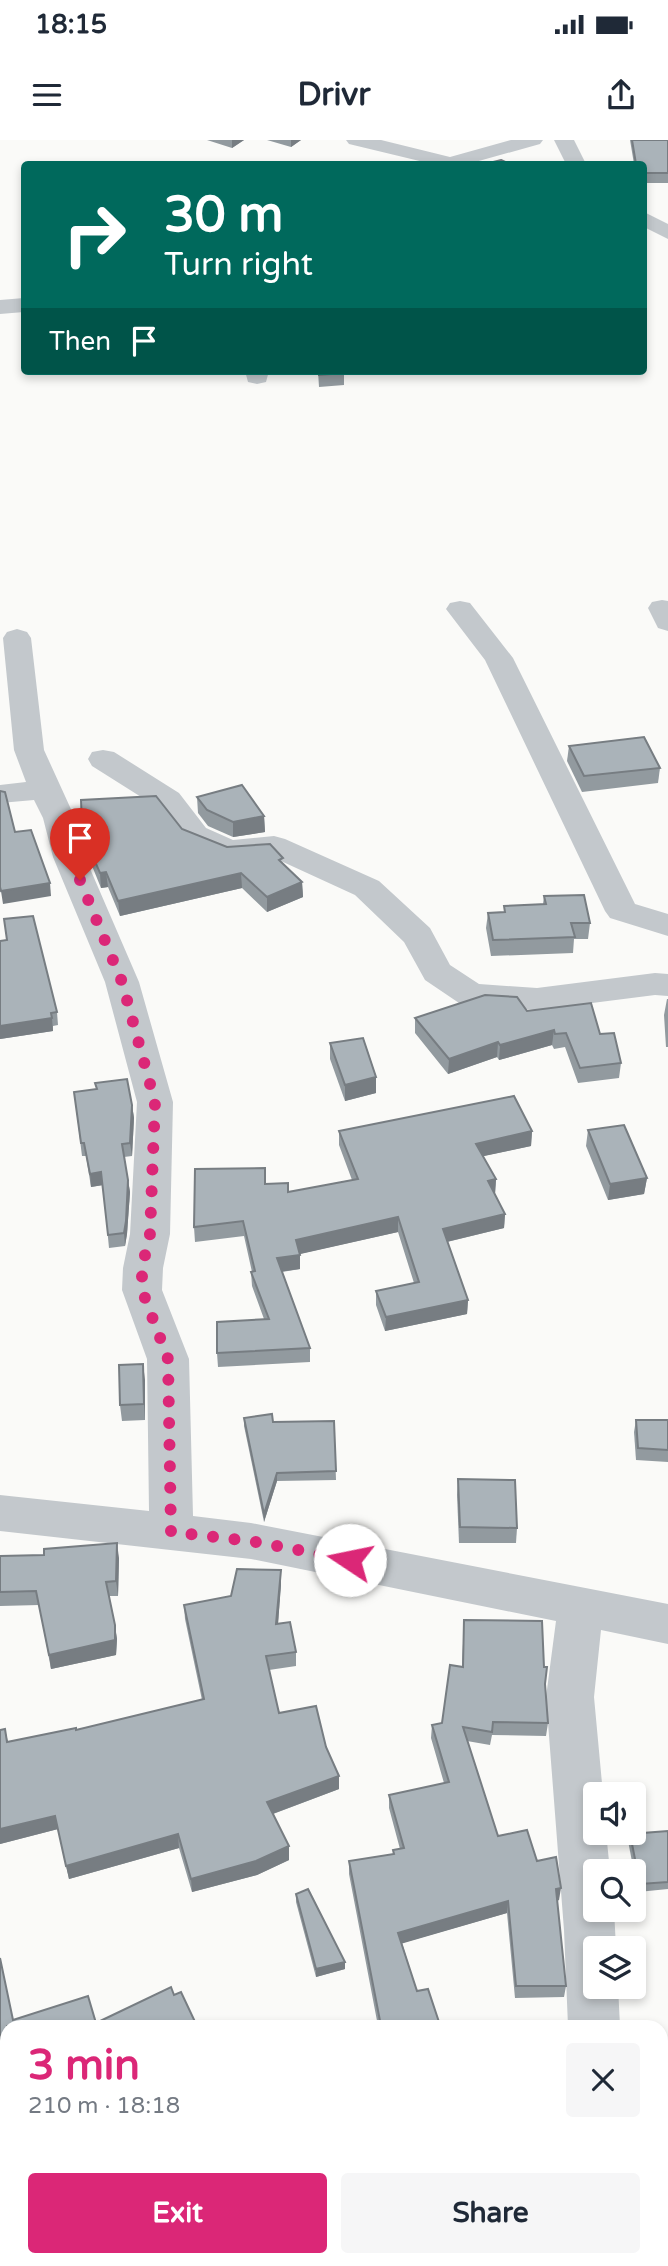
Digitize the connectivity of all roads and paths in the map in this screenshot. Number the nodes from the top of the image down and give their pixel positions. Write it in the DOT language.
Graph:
graph roads {
  1 [pos="356,140"];
  2 [pos="533,140"];
  3 [pos="564,140"];
  4 [pos="437,161"];
  5 [pos="460,161"];
  6 [pos="574,161"];
  7 [pos="647,220"];
  8 [pos="668,233"];
  9 [pos="21,305"];
  10 [pos="0,307"];
  11 [pos="460,609"];
  12 [pos="16,638"];
  13 [pos="103,759"];
  14 [pos="44,789"];
  15 [pos="0,794"];
  16 [pos="668,925"];
  17 [pos="668,985"];
  18 [pos="0,1514"];
  19 [pos="171,1532"];
  20 [pos="581,1608"];
  21 [pos="668,1625"];
  22 [pos="594,2020"];
  1 -- 4 [label="street"];
  2 -- 5 [label="street"];
  3 -- 6 [label="street"];
  7 -- 8 [label="street"];
  9 -- 10 [label="street"];
  11 -- 16 [label="street"];
  12 -- 14 [label="street"];
  13 -- 17 [label="street"];
  14 -- 15 [label="street"];
  14 -- 19 [label="street"];
  18 -- 19 [label="street"];
  19 -- 20 [label="street"];
  20 -- 21 [label="street"];
  20 -- 22 [label="street"];
}
